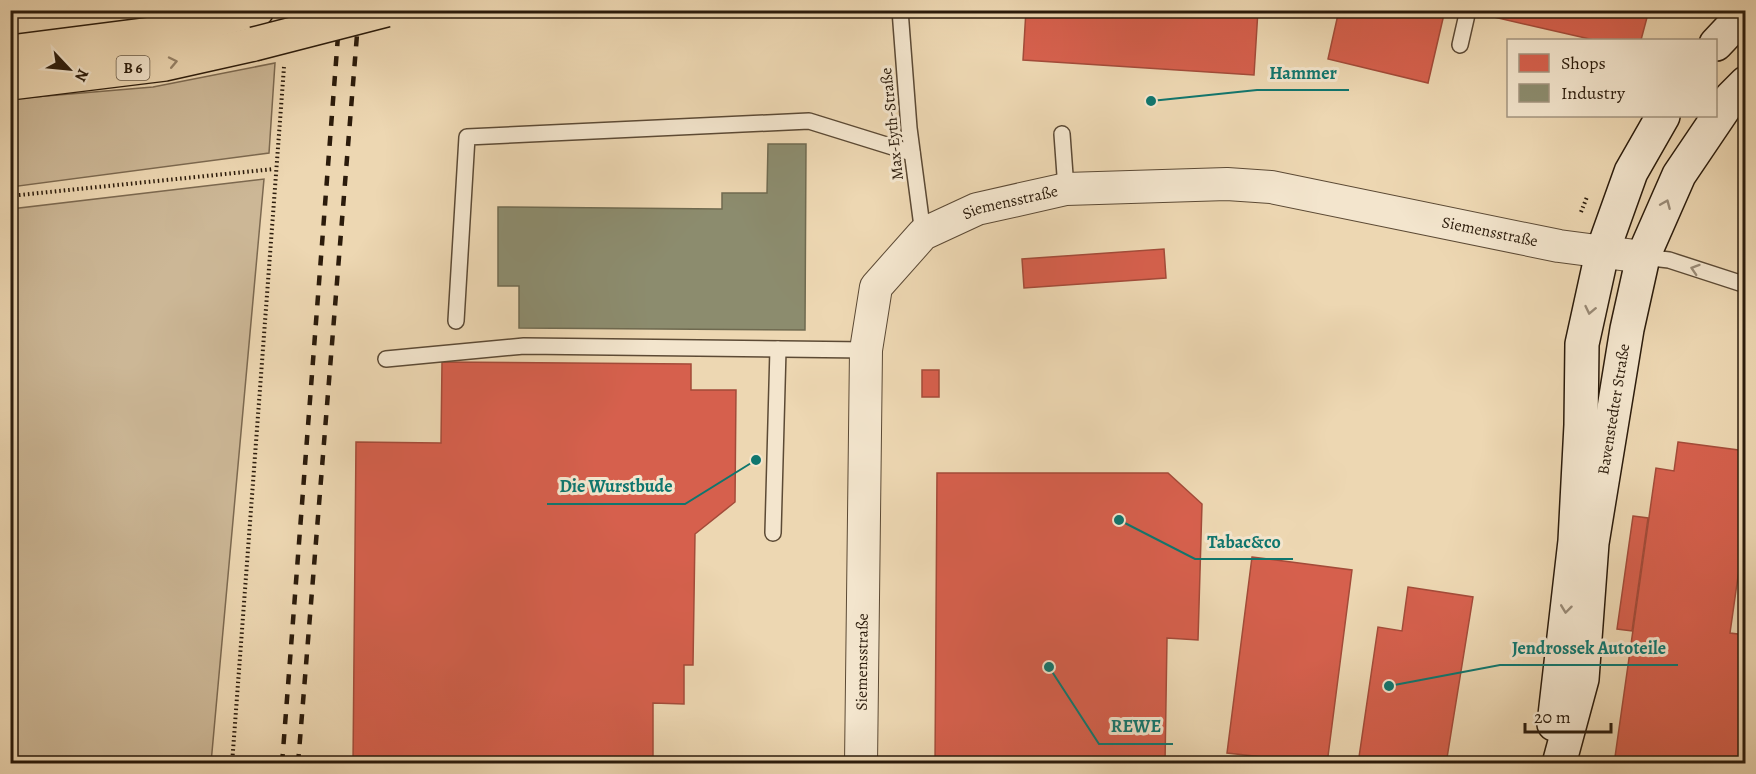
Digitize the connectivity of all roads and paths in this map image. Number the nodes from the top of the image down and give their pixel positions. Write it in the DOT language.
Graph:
graph roads {
  1 [pos="386,10"];
  2 [pos="900,10"];
  3 [pos="1468,10"];
  4 [pos="254,11"];
  5 [pos="1746,12"];
  6 [pos="1717,43"];
  7 [pos="1460,45"];
  8 [pos="10,52"];
  9 [pos="285,56"];
  10 [pos="1746,83"];
  11 [pos="10,84"];
  12 [pos="1662,117"];
  13 [pos="1062,134"];
  14 [pos="912,153"];
  15 [pos="274,169"];
  16 [pos="1066,189"];
  17 [pos="10,195"];
  18 [pos="923,234"];
  19 [pos="1602,253"];
  20 [pos="1643,257"];
  21 [pos="1746,285"];
  22 [pos="456,321"];
  23 [pos="778,349"];
  24 [pos="866,350"];
  25 [pos="386,359"];
  26 [pos="773,533"];
  27 [pos="232,764"];
  28 [pos="861,764"];
  29 [pos="1551,764"];
  30 [pos="1559,764"];
  11 -- 1 [label="highway, B 6, one-way, bridge"];
  2 -- 14 [label="lane, Max-Eyth-Straße"];
  3 -- 7 [label="lane"];
  4 -- 8 [label="highway, B 6"];
  5 -- 6 [label="street"];
  9 -- 15 [label="path"];
  20 -- 10 [label="street, Bavenstedter Straße, one-way"];
  12 -- 19 [label="street, Bavenstedter Straße"];
  13 -- 16 [label="lane"];
  14 -- 18 [label="lane, Max-Eyth-Straße"];
  14 -- 22 [label="lane"];
  15 -- 17 [label="path"];
  15 -- 27 [label="path"];
  16 -- 18 [label="street, Siemensstraße"];
  16 -- 19 [label="street, Siemensstraße"];
  18 -- 24 [label="street, Siemensstraße"];
  19 -- 20 [label="street, Siemensstraße"];
  19 -- 29 [label="street, Bavenstedter Straße, one-way"];
  21 -- 20 [label="lane, one-way"];
  20 -- 30 [label="street, Bavenstedter Straße"];
  23 -- 24 [label="lane"];
  23 -- 25 [label="lane"];
  23 -- 26 [label="lane"];
  24 -- 28 [label="street, Siemensstraße"];
}
